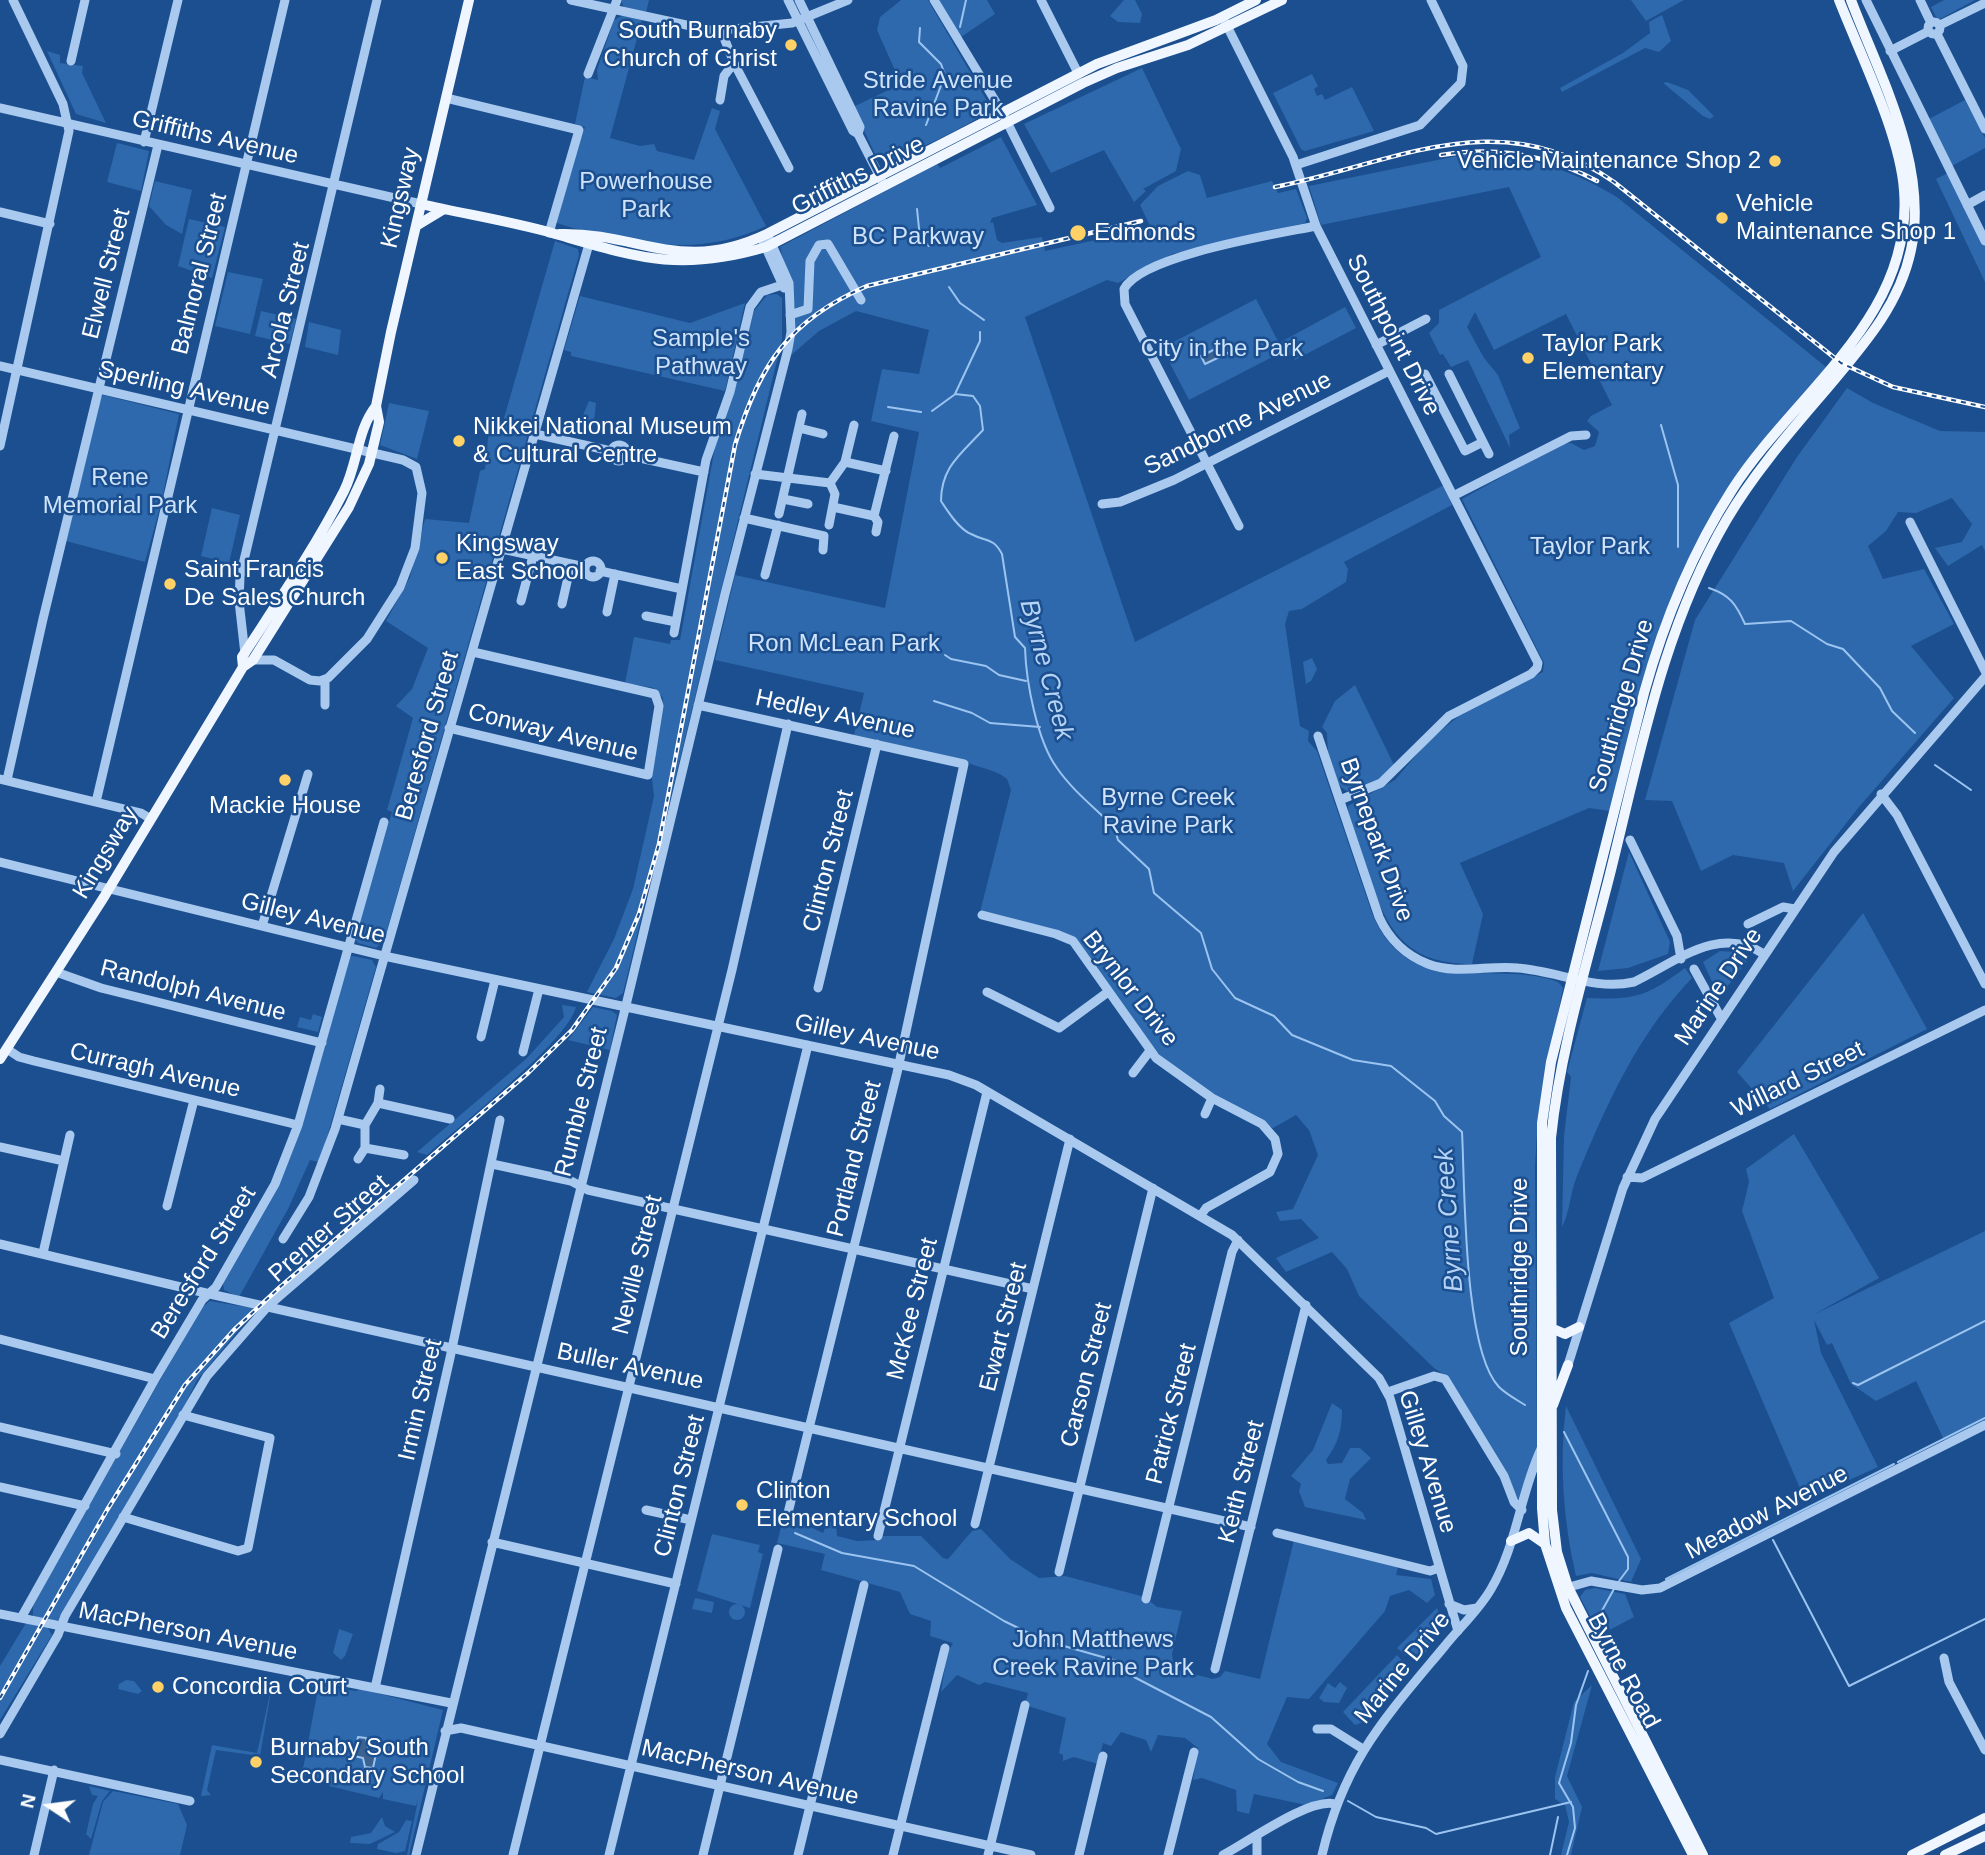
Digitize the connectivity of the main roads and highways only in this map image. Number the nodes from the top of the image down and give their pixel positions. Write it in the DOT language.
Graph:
graph roads {
  1 [pos="469,0"];
  2 [pos="1256,0"];
  3 [pos="1282,0"];
  4 [pos="1839,0"];
  5 [pos="1851,0"];
  6 [pos="1225,22"];
  7 [pos="1004,117"];
  8 [pos="421,204"];
  9 [pos="444,209"];
  10 [pos="416,226"];
  11 [pos="1896,267"];
  12 [pos="1901,282"];
  13 [pos="376,406"];
  14 [pos="261,637"];
  15 [pos="1577,981"];
  16 [pos="3,1054"];
  17 [pos="1579,1327"];
  18 [pos="1551,1328"];
  19 [pos="1568,1365"];
  20 [pos="1552,1408"];
  21 [pos="1547,1498"];
  22 [pos="1511,1542"];
  23 [pos="1545,1544"];
  24 [pos="1563,1589"];
  25 [pos="1985,1818"];
  26 [pos="1985,1836"];
  27 [pos="1693,1855"];
  28 [pos="1703,1855"];
  29 [pos="1912,1855"];
  30 [pos="1945,1855"];
  1 -- 8 [label="main road, Kingsway"];
  2 -- 6 [label="main road, Griffiths Drive"];
  3 -- 6 [label="main road, Griffiths Drive"];
  4 -- 11 [label="main road, Southridge Drive"];
  5 -- 12 [label="main road, Southridge Drive"];
  6 -- 7 [label="main road, Griffiths Drive"];
  6 -- 7 [label="main road, Griffiths Drive"];
  7 -- 9 [label="main road, Griffiths Drive"];
  8 -- 9 [label="main road, Griffiths Drive"];
  8 -- 10 [label="main road, Kingsway"];
  9 -- 10 [label="main road"];
  10 -- 13 [label="main road, Kingsway"];
  11 -- 12 [label="main road"];
  11 -- 15 [label="main road, Southridge Drive"];
  12 -- 15 [label="main road, Southridge Drive"];
  13 -- 14 [label="main road, Kingsway"];
  13 -- 14 [label="main road, Kingsway"];
  14 -- 16 [label="main road, Kingsway"];
  15 -- 18 [label="main road, Southridge Drive"];
  15 -- 21 [label="main road, Southridge Drive"];
  17 -- 18 [label="main road"];
  18 -- 20 [label="main road, Southridge Drive"];
  19 -- 20 [label="main road"];
  20 -- 21 [label="main road, Southridge Drive"];
  21 -- 23 [label="main road, Byrne Road"];
  21 -- 24 [label="main road, Byrne Road"];
  22 -- 23 [label="main road"];
  23 -- 24 [label="main road, Byrne Road"];
  24 -- 27 [label="main road, Byrne Road"];
  24 -- 28 [label="main road, Byrne Road"];
  25 -- 29 [label="main road"];
  26 -- 30 [label="main road"];
}
